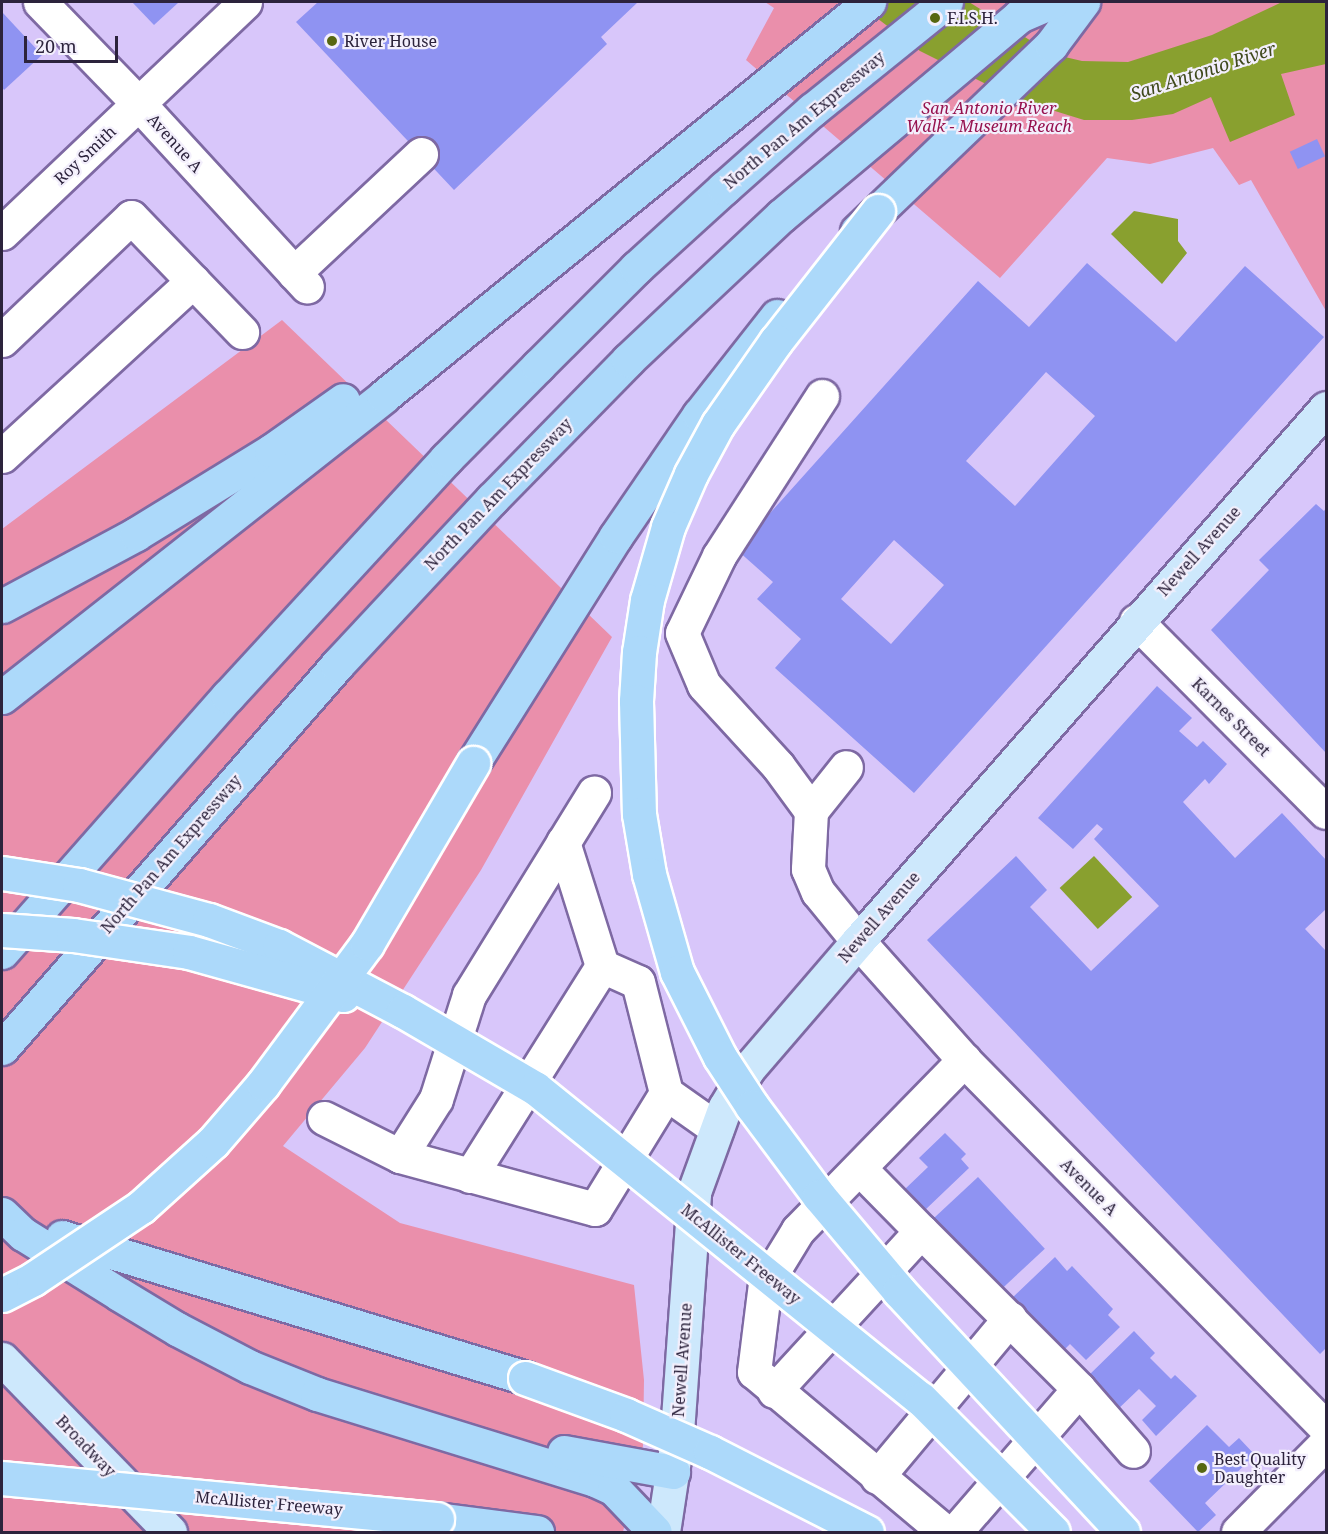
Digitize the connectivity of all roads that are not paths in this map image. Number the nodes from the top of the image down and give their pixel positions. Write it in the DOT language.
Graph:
graph roads {
  1 [pos="40,2"];
  2 [pos="245,2"];
  3 [pos="841,2"];
  4 [pos="869,2"];
  5 [pos="946,2"];
  6 [pos="1052,2"];
  7 [pos="1083,2"];
  8 [pos="139,104"];
  9 [pos="421,154"];
  10 [pos="878,211"];
  11 [pos="2,233"];
  12 [pos="193,281"];
  13 [pos="242,332"];
  14 [pos="2,340"];
  15 [pos="382,383"];
  16 [pos="822,396"];
  17 [pos="1326,408"];
  18 [pos="2,456"];
  19 [pos="2,606"];
  20 [pos="1136,621"];
  21 [pos="2,697"];
  22 [pos="846,767"];
  23 [pos="594,793"];
  24 [pos="811,811"];
  25 [pos="1326,812"];
  26 [pos="562,842"];
  27 [pos="2,873"];
  28 [pos="2,930"];
  29 [pos="858,941"];
  30 [pos="2,952"];
  31 [pos="602,966"];
  32 [pos="403,1011"];
  33 [pos="3,1046"];
  34 [pos="963,1060"];
  35 [pos="666,1093"];
  36 [pos="324,1118"];
  37 [pos="717,1130"];
  38 [pos="400,1156"];
  39 [pos="859,1168"];
  40 [pos="470,1176"];
  41 [pos="2,1206"];
  42 [pos="2,1214"];
  43 [pos="921,1231"];
  44 [pos="2,1294"];
  45 [pos="1010,1318"];
  46 [pos="2,1359"];
  47 [pos="1079,1389"];
  48 [pos="774,1391"];
  49 [pos="1324,1426"];
  50 [pos="429,1428"];
  51 [pos="1133,1451"];
  52 [pos="673,1472"];
  53 [pos="877,1477"];
  54 [pos="2,1478"];
  55 [pos="170,1533"];
  56 [pos="537,1533"];
  57 [pos="655,1533"];
  58 [pos="663,1533"];
  59 [pos="867,1533"];
  60 [pos="945,1533"];
  61 [pos="955,1533"];
  62 [pos="1053,1533"];
  63 [pos="1123,1533"];
  64 [pos="1238,1533"];
  1 -- 8 [label="street, Avenue A"];
  2 -- 8 [label="street, Roy Smith"];
  3 -- 15 [label="highway"];
  4 -- 15 [label="highway"];
  5 -- 30 [label="highway, North Pan Am Expressway"];
  6 -- 33 [label="highway, North Pan Am Expressway"];
  7 -- 10 [label="highway"];
  8 -- 9 [label="street, Avenue A"];
  8 -- 11 [label="street, Roy Smith"];
  10 -- 44 [label="highway, bridge"];
  10 -- 63 [label="highway, bridge"];
  12 -- 13 [label="street"];
  12 -- 14 [label="street"];
  12 -- 18 [label="street"];
  15 -- 19 [label="highway"];
  15 -- 21 [label="highway"];
  16 -- 24 [label="street"];
  17 -- 20 [label="main road, Newell Avenue"];
  20 -- 25 [label="street, Karnes Street"];
  20 -- 29 [label="main road, Newell Avenue"];
  22 -- 24 [label="street"];
  23 -- 26 [label="street"];
  24 -- 29 [label="street, Avenue A"];
  26 -- 31 [label="street"];
  26 -- 38 [label="street"];
  27 -- 32 [label="highway, bridge"];
  28 -- 32 [label="highway, bridge"];
  29 -- 34 [label="street, Avenue A"];
  29 -- 37 [label="main road, Newell Avenue"];
  31 -- 35 [label="street"];
  31 -- 40 [label="street"];
  32 -- 62 [label="highway, McAllister Freeway, bridge"];
  34 -- 39 [label="street"];
  34 -- 49 [label="street, Avenue A"];
  35 -- 37 [label="street"];
  35 -- 40 [label="street"];
  36 -- 38 [label="street"];
  37 -- 52 [label="main road, Newell Avenue"];
  38 -- 40 [label="street"];
  39 -- 43 [label="street"];
  39 -- 48 [label="street"];
  41 -- 59 [label="highway, bridge"];
  42 -- 50 [label="highway"];
  43 -- 45 [label="street"];
  43 -- 48 [label="street"];
  45 -- 47 [label="street"];
  45 -- 53 [label="street"];
  46 -- 55 [label="main road, Broadway"];
  47 -- 51 [label="street"];
  47 -- 61 [label="street"];
  48 -- 53 [label="street"];
  49 -- 64 [label="street"];
  50 -- 52 [label="highway"];
  50 -- 57 [label="highway"];
  52 -- 58 [label="main road, Newell Avenue"];
  53 -- 60 [label="street"];
  54 -- 56 [label="highway, McAllister Freeway, bridge"];
}
